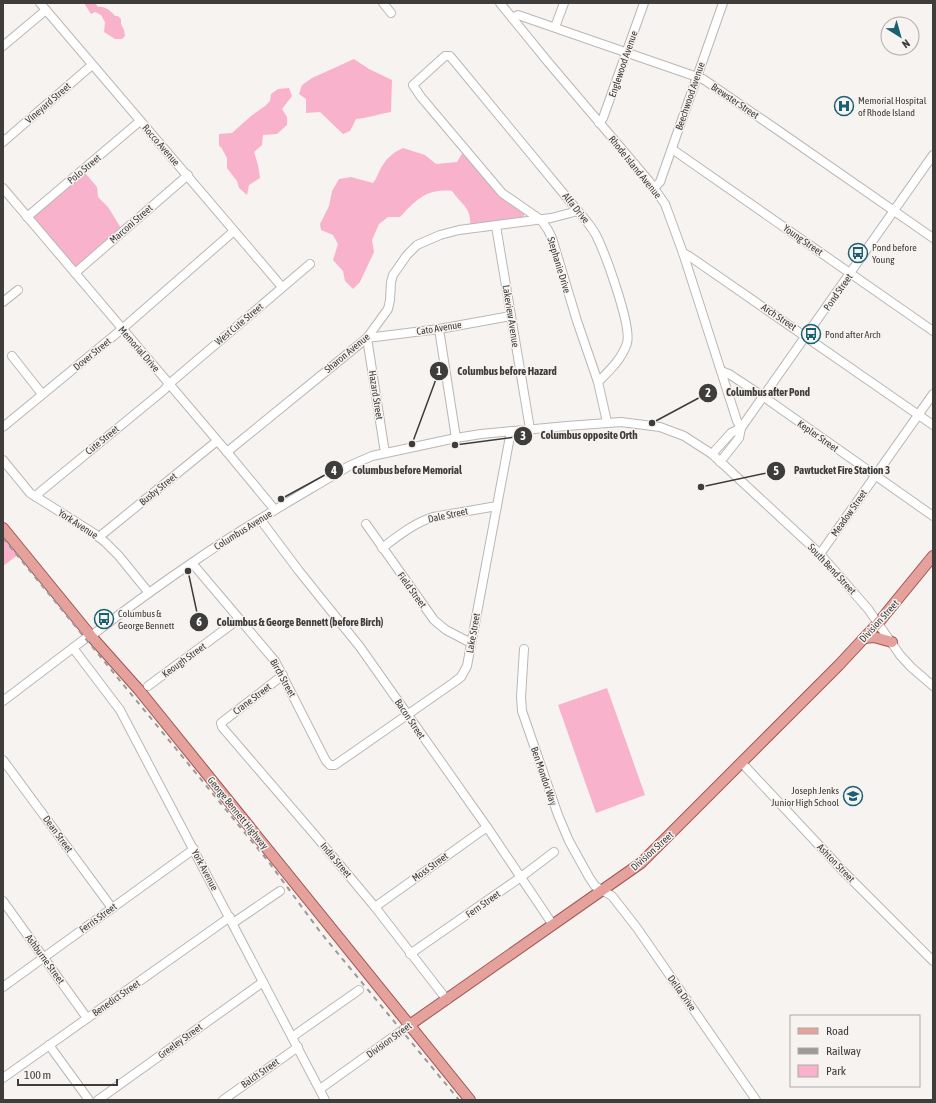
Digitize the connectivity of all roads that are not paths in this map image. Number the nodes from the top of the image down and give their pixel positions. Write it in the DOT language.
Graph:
graph roads {
  1 [pos="40,3"];
  2 [pos="382,3"];
  3 [pos="500,3"];
  4 [pos="564,3"];
  5 [pos="644,3"];
  6 [pos="723,3"];
  7 [pos="46,10"];
  8 [pos="391,13"];
  9 [pos="512,18"];
  10 [pos="555,27"];
  11 [pos="3,46"];
  12 [pos="626,52"];
  13 [pos="92,65"];
  14 [pos="697,77"];
  15 [pos="413,85"];
  16 [pos="140,121"];
  17 [pos="599,123"];
  18 [pos="3,142"];
  19 [pos="672,149"];
  20 [pos="933,155"];
  21 [pos="188,175"];
  22 [pos="3,188"];
  23 [pos="654,188"];
  24 [pos="578,211"];
  25 [pos="894,211"];
  26 [pos="27,217"];
  27 [pos="541,220"];
  28 [pos="496,226"];
  29 [pos="234,232"];
  30 [pos="933,238"];
  31 [pos="683,253"];
  32 [pos="310,264"];
  33 [pos="75,273"];
  34 [pos="850,274"];
  35 [pos="282,288"];
  36 [pos="18,290"];
  37 [pos="3,302"];
  38 [pos="511,316"];
  39 [pos="122,329"];
  40 [pos="439,329"];
  41 [pos="933,331"];
  42 [pos="807,336"];
  43 [pos="367,338"];
  44 [pos="12,356"];
  45 [pos="721,372"];
  46 [pos="598,382"];
  47 [pos="169,384"];
  48 [pos="42,394"];
  49 [pos="933,394"];
  50 [pos="764,397"];
  51 [pos="919,415"];
  52 [pos="607,422"];
  53 [pos="933,425"];
  54 [pos="3,427"];
  55 [pos="741,428"];
  56 [pos="530,430"];
  57 [pos="511,431"];
  58 [pos="456,438"];
  59 [pos="217,441"];
  60 [pos="227,452"];
  61 [pos="385,453"];
  62 [pos="712,454"];
  63 [pos="3,460"];
  64 [pos="720,462"];
  65 [pos="875,476"];
  66 [pos="36,496"];
  67 [pos="497,506"];
  68 [pos="275,510"];
  69 [pos="933,516"];
  70 [pos="260,519"];
  71 [pos="366,524"];
  72 [pos="3,528"];
  73 [pos="99,537"];
  74 [pos="382,548"];
  75 [pos="820,554"];
  76 [pos="933,556"];
  77 [pos="192,563"];
  78 [pos="149,593"];
  79 [pos="239,619"];
  80 [pos="879,622"];
  81 [pos="91,636"];
  82 [pos="864,638"];
  83 [pos="892,642"];
  84 [pos="471,643"];
  85 [pos="73,648"];
  86 [pos="524,649"];
  87 [pos="283,675"];
  88 [pos="148,686"];
  89 [pos="933,686"];
  90 [pos="3,701"];
  91 [pos="407,714"];
  92 [pos="221,723"];
  93 [pos="3,760"];
  94 [pos="741,762"];
  95 [pos="330,765"];
  96 [pos="487,827"];
  97 [pos="194,849"];
  98 [pos="554,852"];
  99 [pos="520,877"];
  100 [pos="280,890"];
  101 [pos="603,890"];
  102 [pos="3,902"];
  103 [pos="375,907"];
  104 [pos="112,908"];
  105 [pos="231,920"];
  106 [pos="553,925"];
  107 [pos="410,954"];
  108 [pos="44,957"];
  109 [pos="933,961"];
  110 [pos="263,982"];
  111 [pos="3,987"];
  112 [pos="359,990"];
  113 [pos="447,1000"];
  114 [pos="87,1018"];
  115 [pos="410,1024"];
  116 [pos="292,1038"];
  117 [pos="50,1045"];
  118 [pos="298,1047"];
  119 [pos="3,1078"];
  120 [pos="320,1089"];
  121 [pos="89,1100"];
  122 [pos="98,1100"];
  123 [pos="223,1100"];
  124 [pos="325,1100"];
  125 [pos="470,1100"];
  126 [pos="756,1100"];
  1 -- 7 [label="street, Rocco Avenue"];
  2 -- 8 [label="street"];
  3 -- 9 [label="street, Rhode Island Avenue"];
  4 -- 10 [label="street"];
  5 -- 12 [label="street, Englewood Avenue"];
  6 -- 14 [label="street, Beechwood Avenue"];
  7 -- 11 [label="street"];
  7 -- 13 [label="street, Rocco Avenue"];
  9 -- 10 [label="street, Brewster Street"];
  9 -- 17 [label="street, Rhode Island Avenue"];
  10 -- 12 [label="street, Brewster Street"];
  12 -- 14 [label="street, Brewster Street"];
  12 -- 17 [label="street, Englewood Avenue"];
  13 -- 16 [label="street, Rocco Avenue"];
  13 -- 18 [label="street, Vineyard Street"];
  14 -- 19 [label="street, Beechwood Avenue"];
  14 -- 25 [label="street, Brewster Street"];
  15 -- 24 [label="street, Alfa Drive"];
  15 -- 27 [label="street, Stephanie Drive"];
  16 -- 21 [label="street, Rocco Avenue"];
  16 -- 26 [label="street, Polo Street"];
  17 -- 23 [label="street, Rhode Island Avenue"];
  19 -- 23 [label="street, Beechwood Avenue"];
  19 -- 34 [label="street, Young Street"];
  20 -- 25 [label="street, Pond Street"];
  21 -- 29 [label="street, Rocco Avenue"];
  21 -- 33 [label="street, Marconi Street"];
  22 -- 26 [label="street, Memorial Drive"];
  23 -- 31 [label="street, Rhode Island Avenue"];
  24 -- 27 [label="street, Sharon Avenue"];
  24 -- 46 [label="street, Alfa Drive"];
  25 -- 30 [label="street, Brewster Street"];
  25 -- 34 [label="street, Pond Street"];
  26 -- 33 [label="street, Memorial Drive"];
  27 -- 28 [label="street, Sharon Avenue"];
  27 -- 46 [label="street, Stephanie Drive"];
  28 -- 38 [label="street, Lakeview Avenue"];
  28 -- 43 [label="street, Sharon Avenue"];
  29 -- 35 [label="street, Rocco Avenue"];
  29 -- 39 [label="street, Dover Street"];
  31 -- 42 [label="street, Arch Street"];
  31 -- 45 [label="street, Rhode Island Avenue"];
  32 -- 35 [label="street, West Cute Street"];
  33 -- 39 [label="street, Memorial Drive"];
  34 -- 41 [label="street, Young Street"];
  34 -- 42 [label="street, Pond Street"];
  35 -- 47 [label="street, West Cute Street"];
  36 -- 37 [label="street"];
  38 -- 40 [label="street, Cato Avenue"];
  38 -- 56 [label="street, Lakeview Avenue"];
  39 -- 47 [label="street, Memorial Drive"];
  39 -- 48 [label="street, Dover Street"];
  40 -- 43 [label="street, Cato Avenue"];
  40 -- 58 [label="street"];
  42 -- 50 [label="street, Pond Street"];
  42 -- 51 [label="street, Arch Street"];
  43 -- 60 [label="street, Sharon Avenue"];
  43 -- 61 [label="street, Hazard Street"];
  44 -- 48 [label="street"];
  45 -- 50 [label="street, Kepler Street"];
  45 -- 55 [label="street, Rhode Island Avenue"];
  46 -- 52 [label="street, Stephanie Drive"];
  47 -- 59 [label="street, Memorial Drive"];
  47 -- 66 [label="street, Cute Street"];
  48 -- 54 [label="street, Dover Street"];
  49 -- 51 [label="street, Meadow Street"];
  50 -- 55 [label="street, Pond Street"];
  50 -- 65 [label="street, Kepler Street"];
  51 -- 53 [label="street, Arch Street"];
  51 -- 65 [label="street, Meadow Street"];
  52 -- 56 [label="street, Columbus Avenue"];
  52 -- 62 [label="street, Columbus Avenue"];
  55 -- 62 [label="street, Pond Street"];
  55 -- 64 [label="street, Pond Street"];
  56 -- 57 [label="street, Columbus Avenue"];
  57 -- 58 [label="street, Columbus Avenue"];
  57 -- 67 [label="street, Lake Street"];
  58 -- 61 [label="street, Columbus Avenue"];
  59 -- 60 [label="street, Memorial Drive"];
  59 -- 73 [label="street, Busby Street"];
  60 -- 68 [label="street, Memorial Drive"];
  61 -- 68 [label="street, Columbus Avenue"];
  62 -- 64 [label="street, Columbus Avenue"];
  63 -- 66 [label="street, York Avenue"];
  64 -- 75 [label="street, South Bend Street"];
  65 -- 69 [label="street, Kepler Street"];
  65 -- 75 [label="street, Meadow Street"];
  66 -- 73 [label="street, York Avenue"];
  67 -- 74 [label="street, Dale Street"];
  67 -- 84 [label="street, Lake Street"];
  68 -- 70 [label="street, Columbus Avenue"];
  70 -- 77 [label="street, Columbus Avenue"];
  70 -- 91 [label="street, Bacon Street"];
  71 -- 74 [label="street, Field Street"];
  72 -- 81 [label="main road, George Bennett Highway"];
  73 -- 78 [label="street, York Avenue"];
  74 -- 84 [label="street, Field Street"];
  75 -- 80 [label="street, South Bend Street"];
  76 -- 80 [label="main road, Division Street"];
  77 -- 78 [label="street, Columbus Avenue"];
  77 -- 79 [label="street, Birch Street"];
  78 -- 81 [label="street, Columbus Avenue"];
  79 -- 87 [label="street, Birch Street"];
  79 -- 88 [label="street, Keough Street"];
  80 -- 82 [label="main road, Division Street"];
  80 -- 83 [label="street, South Bend Street"];
  81 -- 85 [label="street, Columbus Avenue"];
  81 -- 115 [label="main road, George Bennett Highway"];
  82 -- 83 [label="main road"];
  82 -- 94 [label="main road, Division Street"];
  83 -- 89 [label="street, South Bend Street"];
  84 -- 91 [label="street, Lake Street"];
  85 -- 90 [label="street, Columbus Avenue"];
  85 -- 97 [label="street, York Avenue"];
  86 -- 101 [label="street, Ben Mondor Way"];
  87 -- 92 [label="street, Crane Street"];
  87 -- 95 [label="street, Birch Street"];
  91 -- 95 [label="street, Lake Street"];
  91 -- 96 [label="street, Bacon Street"];
  92 -- 103 [label="street, India Street"];
  93 -- 104 [label="street, Dean Street"];
  94 -- 101 [label="main road, Division Street"];
  94 -- 109 [label="street, Ashton Street"];
  96 -- 99 [label="street, Bacon Street"];
  96 -- 103 [label="street, Moss Street"];
  97 -- 104 [label="street, Ferris Street"];
  97 -- 105 [label="street, York Avenue"];
  98 -- 99 [label="street, Fern Street"];
  99 -- 106 [label="street, Bacon Street"];
  99 -- 107 [label="street, Fern Street"];
  100 -- 105 [label="street, Benedict Street"];
  101 -- 106 [label="main road, Division Street"];
  101 -- 126 [label="street, Delta Drive"];
  102 -- 108 [label="street, Ashburne Street"];
  103 -- 107 [label="street, India Street"];
  104 -- 108 [label="street, Ferris Street"];
  105 -- 110 [label="street, York Avenue"];
  105 -- 114 [label="street, Benedict Street"];
  106 -- 113 [label="main road, Division Street"];
  107 -- 113 [label="street, India Street"];
  108 -- 111 [label="street, Ferris Street"];
  108 -- 114 [label="street, Ashburne Street"];
  110 -- 116 [label="street, York Avenue"];
  110 -- 122 [label="street, Greeley Street"];
  112 -- 116 [label="street"];
  113 -- 115 [label="main road, Division Street"];
  114 -- 117 [label="street, Benedict Street"];
  115 -- 120 [label="street, Division Street"];
  115 -- 125 [label="main road, George Bennett Highway"];
  116 -- 118 [label="street, York Avenue"];
  117 -- 119 [label="street, Benedict Street"];
  117 -- 121 [label="street"];
  118 -- 120 [label="street, York Avenue"];
  118 -- 123 [label="street, Balch Street"];
  120 -- 124 [label="street, York Avenue"];
}
